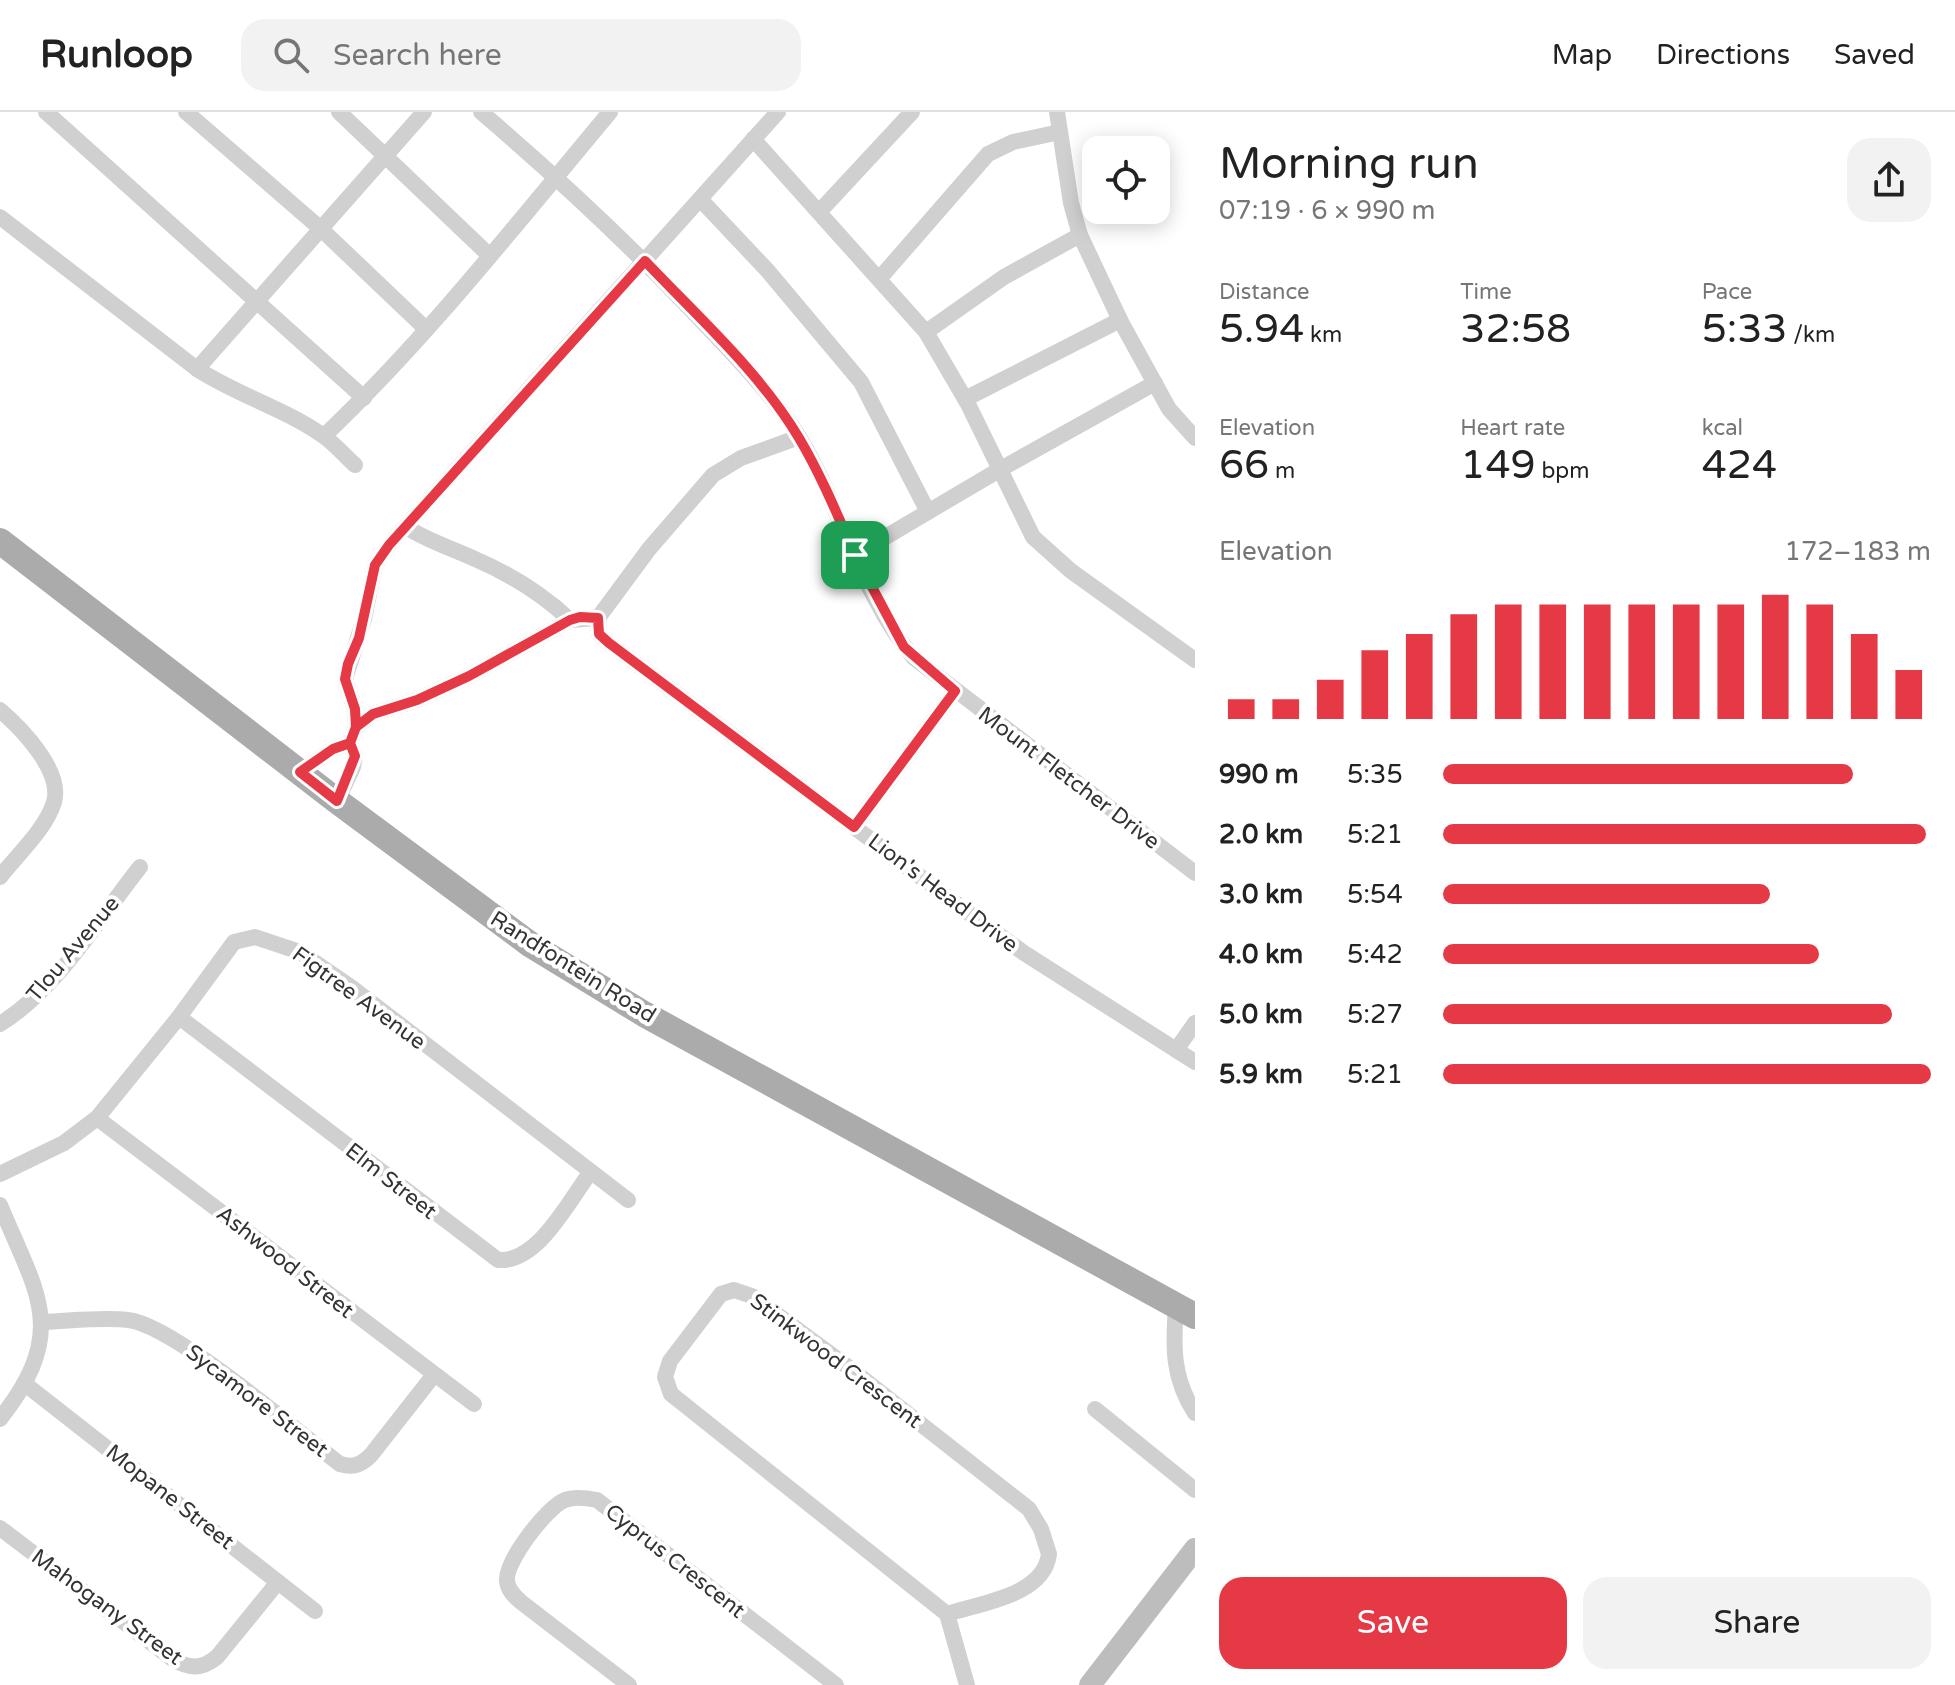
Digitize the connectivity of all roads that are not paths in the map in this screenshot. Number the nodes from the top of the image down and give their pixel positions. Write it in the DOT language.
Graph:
graph roads {
  1 [pos="46,112"];
  2 [pos="186,112"];
  3 [pos="339,112"];
  4 [pos="424,112"];
  5 [pos="481,112"];
  6 [pos="778,112"];
  7 [pos="912,112"];
  8 [pos="1057,112"];
  9 [pos="608,113"];
  10 [pos="1060,132"];
  11 [pos="753,139"];
  12 [pos="386,155"];
  13 [pos="557,177"];
  14 [pos="700,199"];
  15 [pos="820,211"];
  16 [pos="0,217"];
  17 [pos="321,229"];
  18 [pos="1080,235"];
  19 [pos="490,256"];
  20 [pos="645,261"];
  21 [pos="880,278"];
  22 [pos="256,302"];
  23 [pos="1120,320"];
  24 [pos="426,329"];
  25 [pos="926,332"];
  26 [pos="197,369"];
  27 [pos="1155,383"];
  28 [pos="364,398"];
  29 [pos="965,399"];
  30 [pos="324,436"];
  31 [pos="799,437"];
  32 [pos="1195,438"];
  33 [pos="355,465"];
  34 [pos="999,470"];
  35 [pos="928,512"];
  36 [pos="406,527"];
  37 [pos="0,541"];
  38 [pos="855,555"];
  39 [pos="598,618"];
  40 [pos="570,620"];
  41 [pos="1195,660"];
  42 [pos="955,691"];
  43 [pos="0,710"];
  44 [pos="353,735"];
  45 [pos="300,772"];
  46 [pos="337,801"];
  47 [pos="854,827"];
  48 [pos="140,867"];
  49 [pos="1195,873"];
  50 [pos="0,877"];
  51 [pos="179,1017"];
  52 [pos="1195,1023"];
  53 [pos="0,1024"];
  54 [pos="1176,1050"];
  55 [pos="1195,1062"];
  56 [pos="97,1118"];
  57 [pos="590,1173"];
  58 [pos="0,1174"];
  59 [pos="628,1200"];
  60 [pos="0,1205"];
  61 [pos="1186,1311"];
  62 [pos="43,1322"];
  63 [pos="433,1376"];
  64 [pos="25,1384"];
  65 [pos="474,1404"];
  66 [pos="1095,1409"];
  67 [pos="1195,1413"];
  68 [pos="0,1419"];
  69 [pos="1195,1490"];
  70 [pos="0,1528"];
  71 [pos="1195,1549"];
  72 [pos="278,1582"];
  73 [pos="315,1611"];
  74 [pos="947,1614"];
  75 [pos="629,1685"];
  76 [pos="836,1685"];
  77 [pos="967,1685"];
  78 [pos="1090,1685"];
  1 -- 22 [label="street"];
  2 -- 17 [label="street"];
  3 -- 12 [label="street"];
  4 -- 12 [label="street"];
  5 -- 13 [label="street, Mount Fletcher Drive"];
  6 -- 11 [label="street"];
  7 -- 15 [label="street"];
  8 -- 10 [label="street"];
  9 -- 13 [label="street"];
  10 -- 18 [label="street"];
  10 -- 21 [label="street"];
  11 -- 14 [label="street"];
  11 -- 15 [label="street"];
  12 -- 17 [label="street"];
  12 -- 19 [label="street"];
  13 -- 19 [label="street"];
  13 -- 20 [label="street, Mount Fletcher Drive"];
  14 -- 20 [label="street"];
  14 -- 35 [label="street"];
  15 -- 21 [label="street"];
  16 -- 26 [label="street"];
  17 -- 22 [label="street"];
  17 -- 24 [label="street"];
  18 -- 23 [label="street"];
  18 -- 25 [label="street"];
  19 -- 24 [label="street"];
  20 -- 31 [label="street, Mount Fletcher Drive"];
  20 -- 36 [label="street"];
  21 -- 25 [label="street"];
  22 -- 26 [label="street"];
  22 -- 28 [label="street"];
  23 -- 27 [label="street"];
  23 -- 29 [label="street"];
  24 -- 28 [label="street"];
  25 -- 29 [label="street"];
  26 -- 30 [label="street"];
  27 -- 32 [label="street"];
  27 -- 34 [label="street"];
  28 -- 30 [label="street"];
  29 -- 34 [label="street"];
  30 -- 33 [label="street"];
  31 -- 38 [label="street, Mount Fletcher Drive"];
  31 -- 39 [label="street"];
  34 -- 35 [label="street"];
  34 -- 41 [label="street"];
  35 -- 38 [label="street"];
  36 -- 40 [label="street"];
  36 -- 44 [label="street"];
  37 -- 45 [label="main road, Randfontein Road"];
  38 -- 42 [label="street, Mount Fletcher Drive"];
  39 -- 40 [label="street"];
  39 -- 47 [label="street, Lion's Head Drive"];
  40 -- 44 [label="street"];
  42 -- 47 [label="street"];
  42 -- 49 [label="street, Mount Fletcher Drive"];
  43 -- 50 [label="street"];
  44 -- 45 [label="street"];
  44 -- 46 [label="street"];
  45 -- 46 [label="main road, Randfontein Road"];
  46 -- 61 [label="main road, Randfontein Road"];
  47 -- 54 [label="street, Lion's Head Drive"];
  48 -- 53 [label="street, Tlou Avenue"];
  51 -- 56 [label="street, Figtree Avenue"];
  51 -- 57 [label="street, Figtree Avenue"];
  51 -- 57 [label="street, Elm Street"];
  52 -- 54 [label="street"];
  54 -- 55 [label="street, Lion's Head Drive"];
  56 -- 58 [label="street, Figtree Avenue"];
  56 -- 63 [label="street, Ashwood Street"];
  57 -- 59 [label="street, Figtree Avenue"];
  60 -- 62 [label="street"];
  61 -- 67 [label="street"];
  62 -- 63 [label="street, Sycamore Street"];
  62 -- 64 [label="street"];
  63 -- 65 [label="street, Ashwood Street"];
  64 -- 68 [label="street"];
  64 -- 72 [label="street, Mopane Street"];
  66 -- 69 [label="street"];
  70 -- 72 [label="street, Mahogany Street"];
  71 -- 78 [label="street"];
  72 -- 73 [label="street, Mopane Street"];
  74 -- 74 [label="street, Stinkwood Crescent"];
  74 -- 77 [label="street"];
  75 -- 76 [label="street, Cyprus Crescent"];
}
